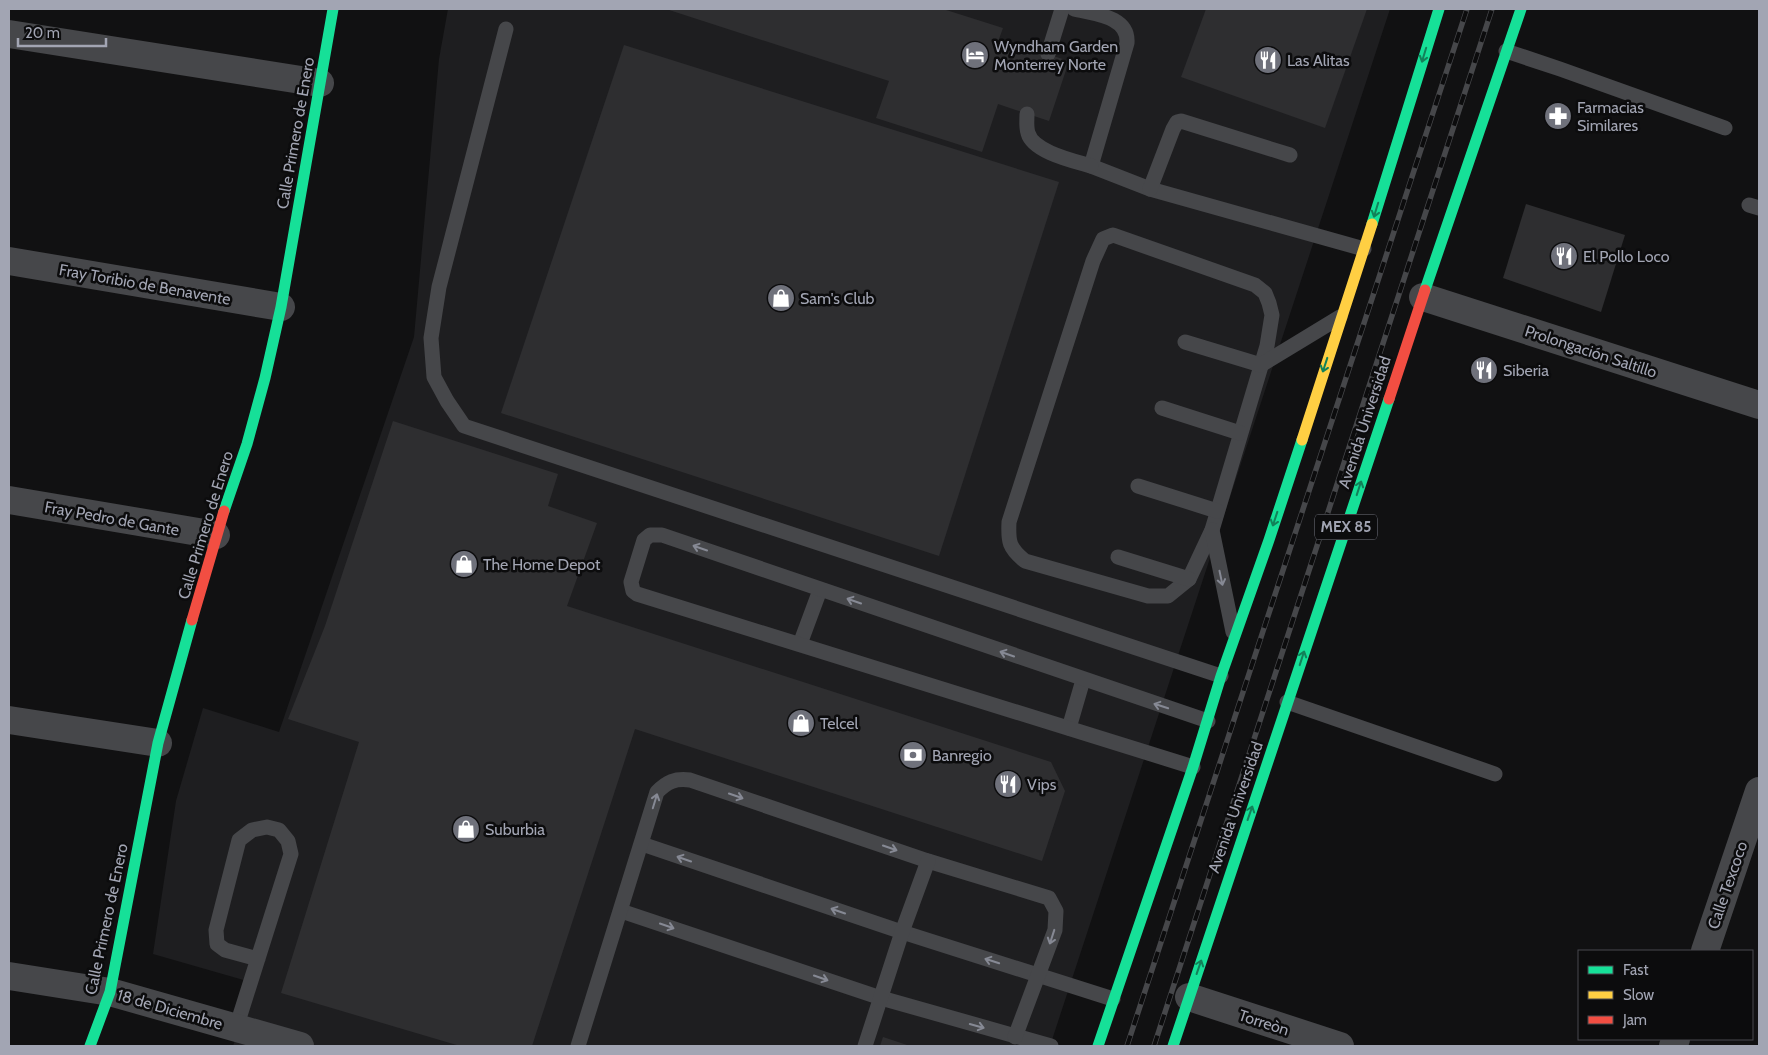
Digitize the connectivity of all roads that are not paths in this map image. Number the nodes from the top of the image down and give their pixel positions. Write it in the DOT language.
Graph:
graph roads {
  1 [pos="333,9"];
  2 [pos="1062,9"];
  3 [pos="1074,9"];
  4 [pos="1439,9"];
  5 [pos="1521,9"];
  6 [pos="506,29"];
  7 [pos="9,34"];
  8 [pos="1506,51"];
  9 [pos="1048,54"];
  10 [pos="320,83"];
  11 [pos="1027,114"];
  12 [pos="1725,128"];
  13 [pos="1290,155"];
  14 [pos="1091,166"];
  15 [pos="1150,189"];
  16 [pos="1364,249"];
  17 [pos="9,261"];
  18 [pos="1423,297"];
  19 [pos="280,307"];
  20 [pos="1340,317"];
  21 [pos="1185,342"];
  22 [pos="1261,365"];
  23 [pos="1759,405"];
  24 [pos="1162,408"];
  25 [pos="1240,433"];
  26 [pos="1138,486"];
  27 [pos="9,500"];
  28 [pos="1217,511"];
  29 [pos="1212,530"];
  30 [pos="216,535"];
  31 [pos="1118,557"];
  32 [pos="1189,579"];
  33 [pos="820,590"];
  34 [pos="1235,640"];
  35 [pos="800,644"];
  36 [pos="1221,676"];
  37 [pos="1083,680"];
  38 [pos="1287,702"];
  39 [pos="9,720"];
  40 [pos="1208,721"];
  41 [pos="1069,728"];
  42 [pos="158,743"];
  43 [pos="1193,767"];
  44 [pos="1495,774"];
  45 [pos="1759,791"];
  46 [pos="642,844"];
  47 [pos="928,861"];
  48 [pos="621,911"];
  49 [pos="902,932"];
  50 [pos="1705,950"];
  51 [pos="258,959"];
  52 [pos="9,976"];
  53 [pos="1039,976"];
  54 [pos="110,992"];
  55 [pos="1189,997"];
  56 [pos="881,998"];
  57 [pos="1113,999"];
  58 [pos="236,1028"];
  59 [pos="1015,1037"];
  60 [pos="90,1046"];
  61 [pos="300,1046"];
  62 [pos="578,1046"];
  63 [pos="865,1046"];
  64 [pos="1051,1046"];
  65 [pos="1098,1046"];
  66 [pos="1173,1046"];
  67 [pos="1340,1046"];
  1 -- 10 [label="main road, Calle Primero de Enero"];
  2 -- 9 [label="lane"];
  3 -- 14 [label="lane"];
  4 -- 16 [label="main road, one-way"];
  5 -- 8 [label="main road, Avenida Universidad / MEX 85"];
  6 -- 36 [label="lane"];
  7 -- 10 [label="street"];
  8 -- 12 [label="lane"];
  8 -- 18 [label="main road, Avenida Universidad / MEX 85"];
  10 -- 19 [label="main road, Calle Primero de Enero"];
  11 -- 14 [label="lane"];
  13 -- 15 [label="lane"];
  14 -- 15 [label="lane"];
  15 -- 16 [label="lane"];
  16 -- 20 [label="main road"];
  17 -- 19 [label="street, Fray Toribio de Benavente"];
  18 -- 23 [label="street, Prolongación Saltillo"];
  38 -- 18 [label="main road, Avenida Universidad / MEX 85, one-way"];
  19 -- 30 [label="main road, Calle Primero de Enero"];
  20 -- 22 [label="lane"];
  20 -- 34 [label="main road, one-way"];
  21 -- 22 [label="lane"];
  22 -- 25 [label="lane"];
  22 -- 32 [label="lane"];
  24 -- 25 [label="lane"];
  25 -- 28 [label="lane"];
  26 -- 28 [label="lane"];
  27 -- 30 [label="street, Fray Pedro de Gante"];
  28 -- 29 [label="lane"];
  29 -- 32 [label="lane"];
  29 -- 34 [label="lane, one-way"];
  30 -- 42 [label="main road, Calle Primero de Enero"];
  31 -- 32 [label="lane"];
  33 -- 35 [label="lane"];
  33 -- 35 [label="lane, one-way"];
  37 -- 33 [label="lane, one-way"];
  34 -- 36 [label="main road"];
  35 -- 41 [label="lane"];
  36 -- 40 [label="main road"];
  40 -- 37 [label="lane, one-way"];
  37 -- 41 [label="lane"];
  38 -- 44 [label="lane"];
  55 -- 38 [label="main road, Avenida Universidad / MEX 85, one-way"];
  39 -- 42 [label="street"];
  40 -- 43 [label="main road"];
  41 -- 43 [label="lane"];
  42 -- 54 [label="main road, Calle Primero de Enero"];
  43 -- 57 [label="main road"];
  45 -- 50 [label="street, Calle Texcoco"];
  46 -- 47 [label="lane, one-way"];
  46 -- 48 [label="lane"];
  49 -- 46 [label="lane, one-way"];
  47 -- 49 [label="lane"];
  47 -- 53 [label="lane, one-way"];
  48 -- 56 [label="lane, one-way"];
  48 -- 62 [label="lane"];
  53 -- 49 [label="lane, one-way"];
  49 -- 56 [label="lane"];
  51 -- 51 [label="lane"];
  51 -- 58 [label="lane"];
  52 -- 54 [label="street, 18 de Diciembre"];
  53 -- 57 [label="lane"];
  53 -- 59 [label="lane"];
  54 -- 58 [label="street, 18 de Diciembre"];
  54 -- 60 [label="main road, Calle Primero de Enero"];
  55 -- 66 [label="main road, Avenida Universidad / MEX 85"];
  55 -- 67 [label="street, Torreòn"];
  56 -- 59 [label="lane, one-way"];
  56 -- 63 [label="lane"];
  57 -- 65 [label="main road"];
  58 -- 61 [label="street, 18 de Diciembre"];
  59 -- 64 [label="lane"];
}
